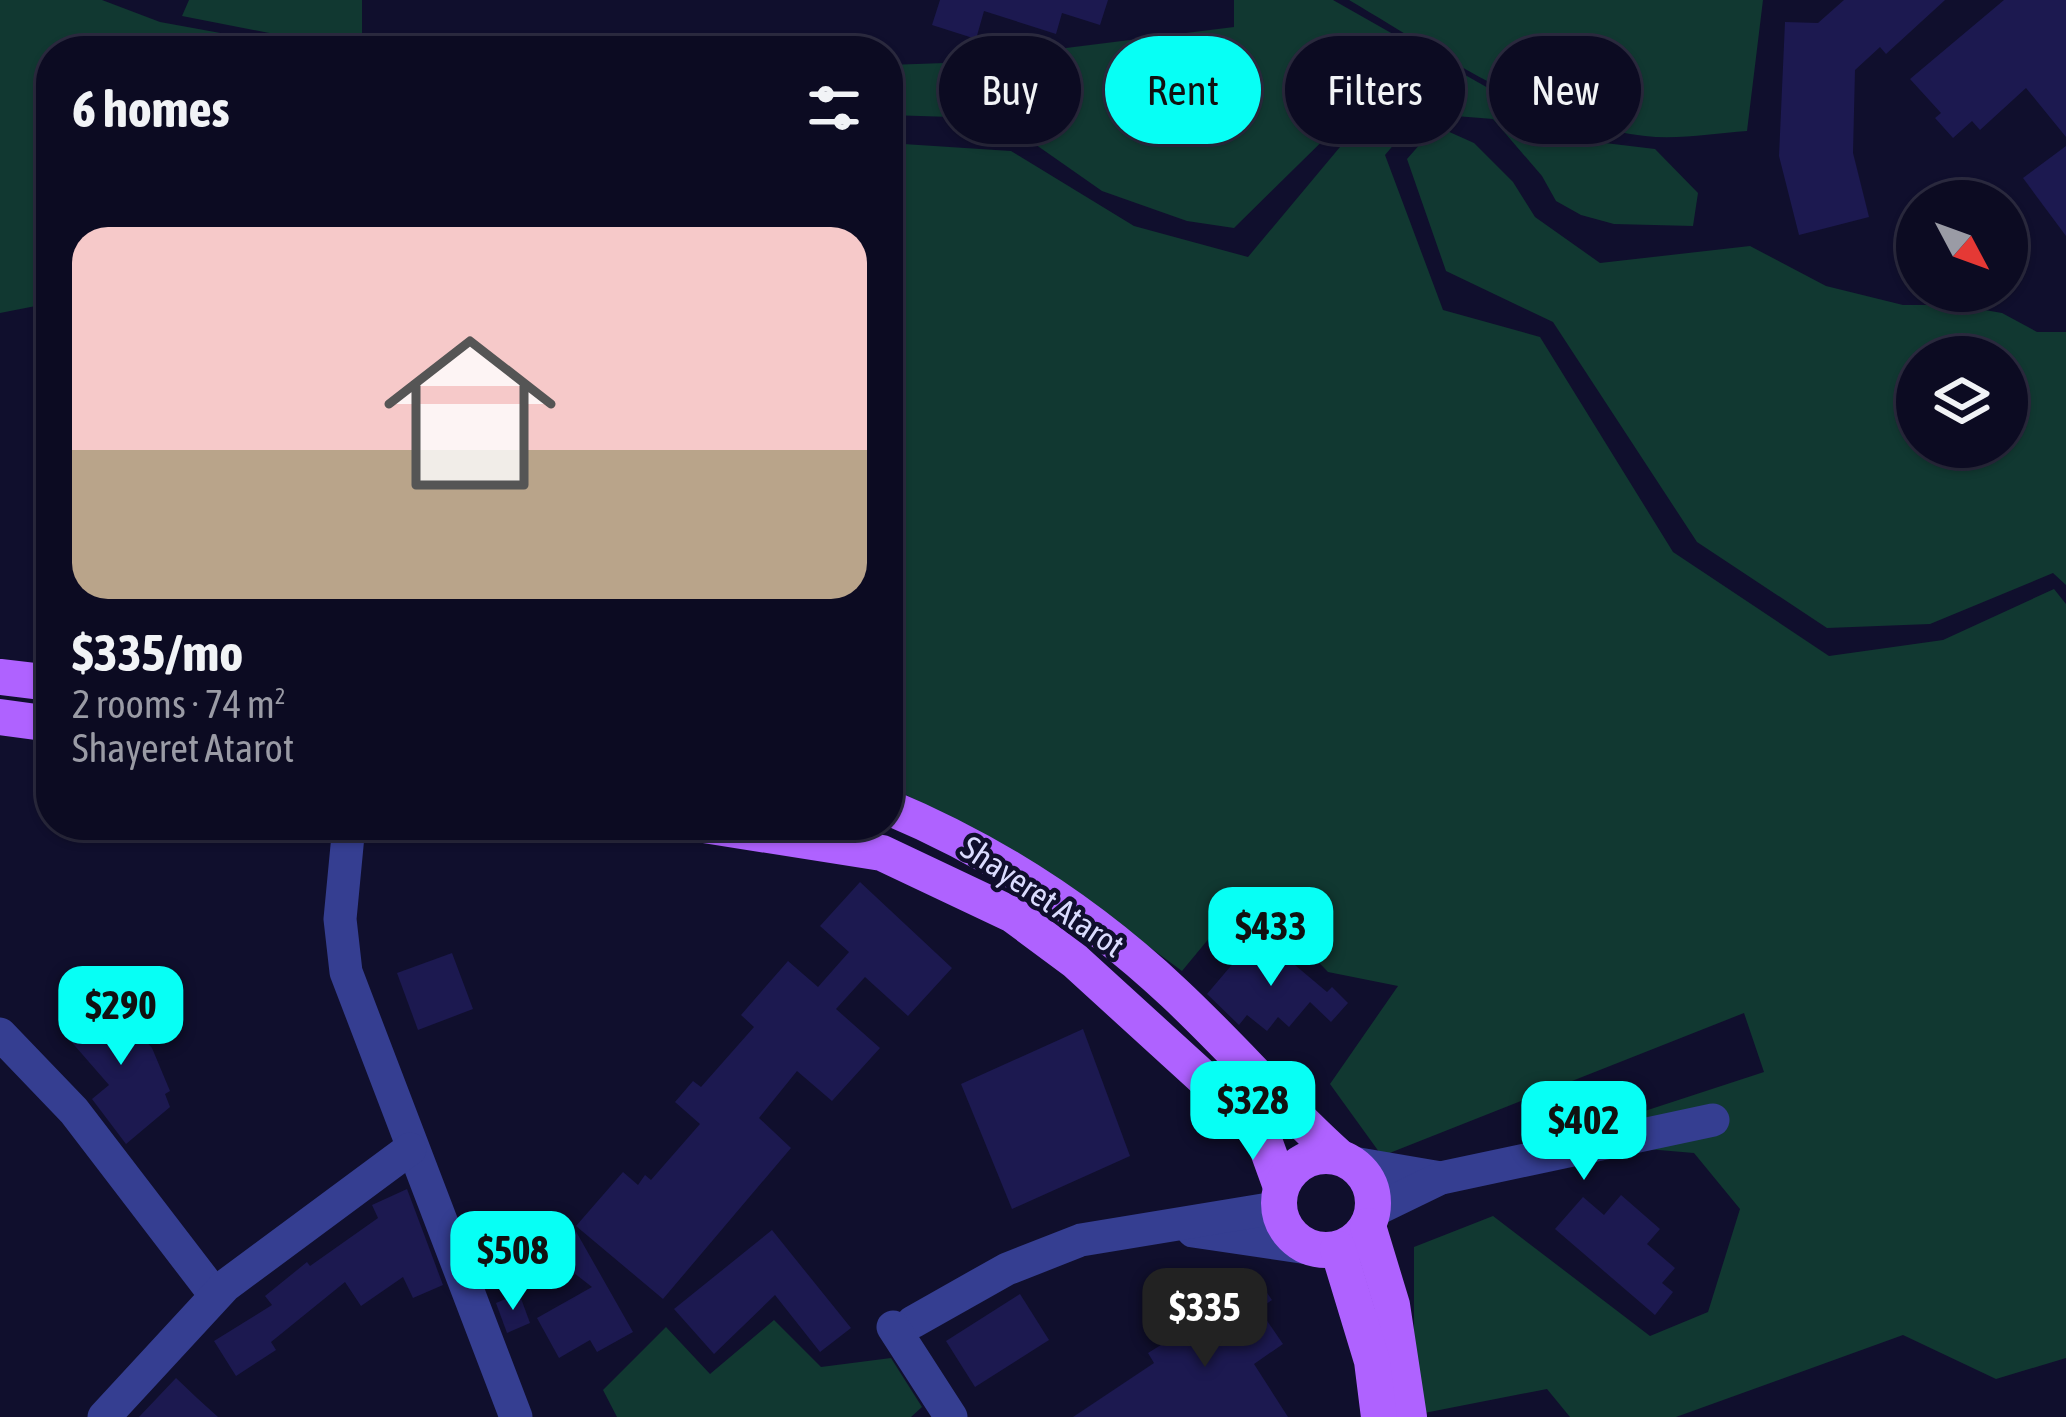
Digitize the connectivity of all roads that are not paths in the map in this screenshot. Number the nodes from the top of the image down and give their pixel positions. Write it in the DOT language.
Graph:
graph roads {
  1 [pos="0,676"];
  2 [pos="36,681"];
  3 [pos="0,717"];
  4 [pos="36,722"];
  5 [pos="903,813"];
  6 [pos="349,840"];
  7 [pos="358,840"];
  8 [pos="799,840"];
  9 [pos="348,866"];
  10 [pos="0,1034"];
  11 [pos="1713,1120"];
  12 [pos="410,1149"];
  13 [pos="1346,1160"];
  14 [pos="1441,1178"];
  15 [pos="1280,1193"];
  16 [pos="1371,1218"];
  17 [pos="1150,1226"];
  18 [pos="1323,1248"];
  19 [pos="215,1295"];
  20 [pos="104,1417"];
  21 [pos="516,1417"];
  22 [pos="951,1417"];
  23 [pos="1379,1417"];
  24 [pos="1409,1417"];
  1 -- 2 [label="main road"];
  3 -- 4 [label="main road"];
  5 -- 13 [label="main road, Shayeret Atarot"];
  6 -- 9 [label="street"];
  7 -- 9 [label="street"];
  8 -- 15 [label="main road, Shayeret Atarot"];
  9 -- 12 [label="street"];
  10 -- 19 [label="street"];
  11 -- 14 [label="street"];
  12 -- 19 [label="street"];
  12 -- 21 [label="street"];
  13 -- 14 [label="street"];
  13 -- 15 [label="main road"];
  13 -- 16 [label="main road"];
  14 -- 16 [label="street"];
  15 -- 17 [label="street"];
  15 -- 18 [label="main road"];
  16 -- 18 [label="main road"];
  16 -- 24 [label="main road"];
  17 -- 18 [label="street"];
  17 -- 22 [label="street"];
  18 -- 23 [label="main road"];
  19 -- 20 [label="street"];
}
